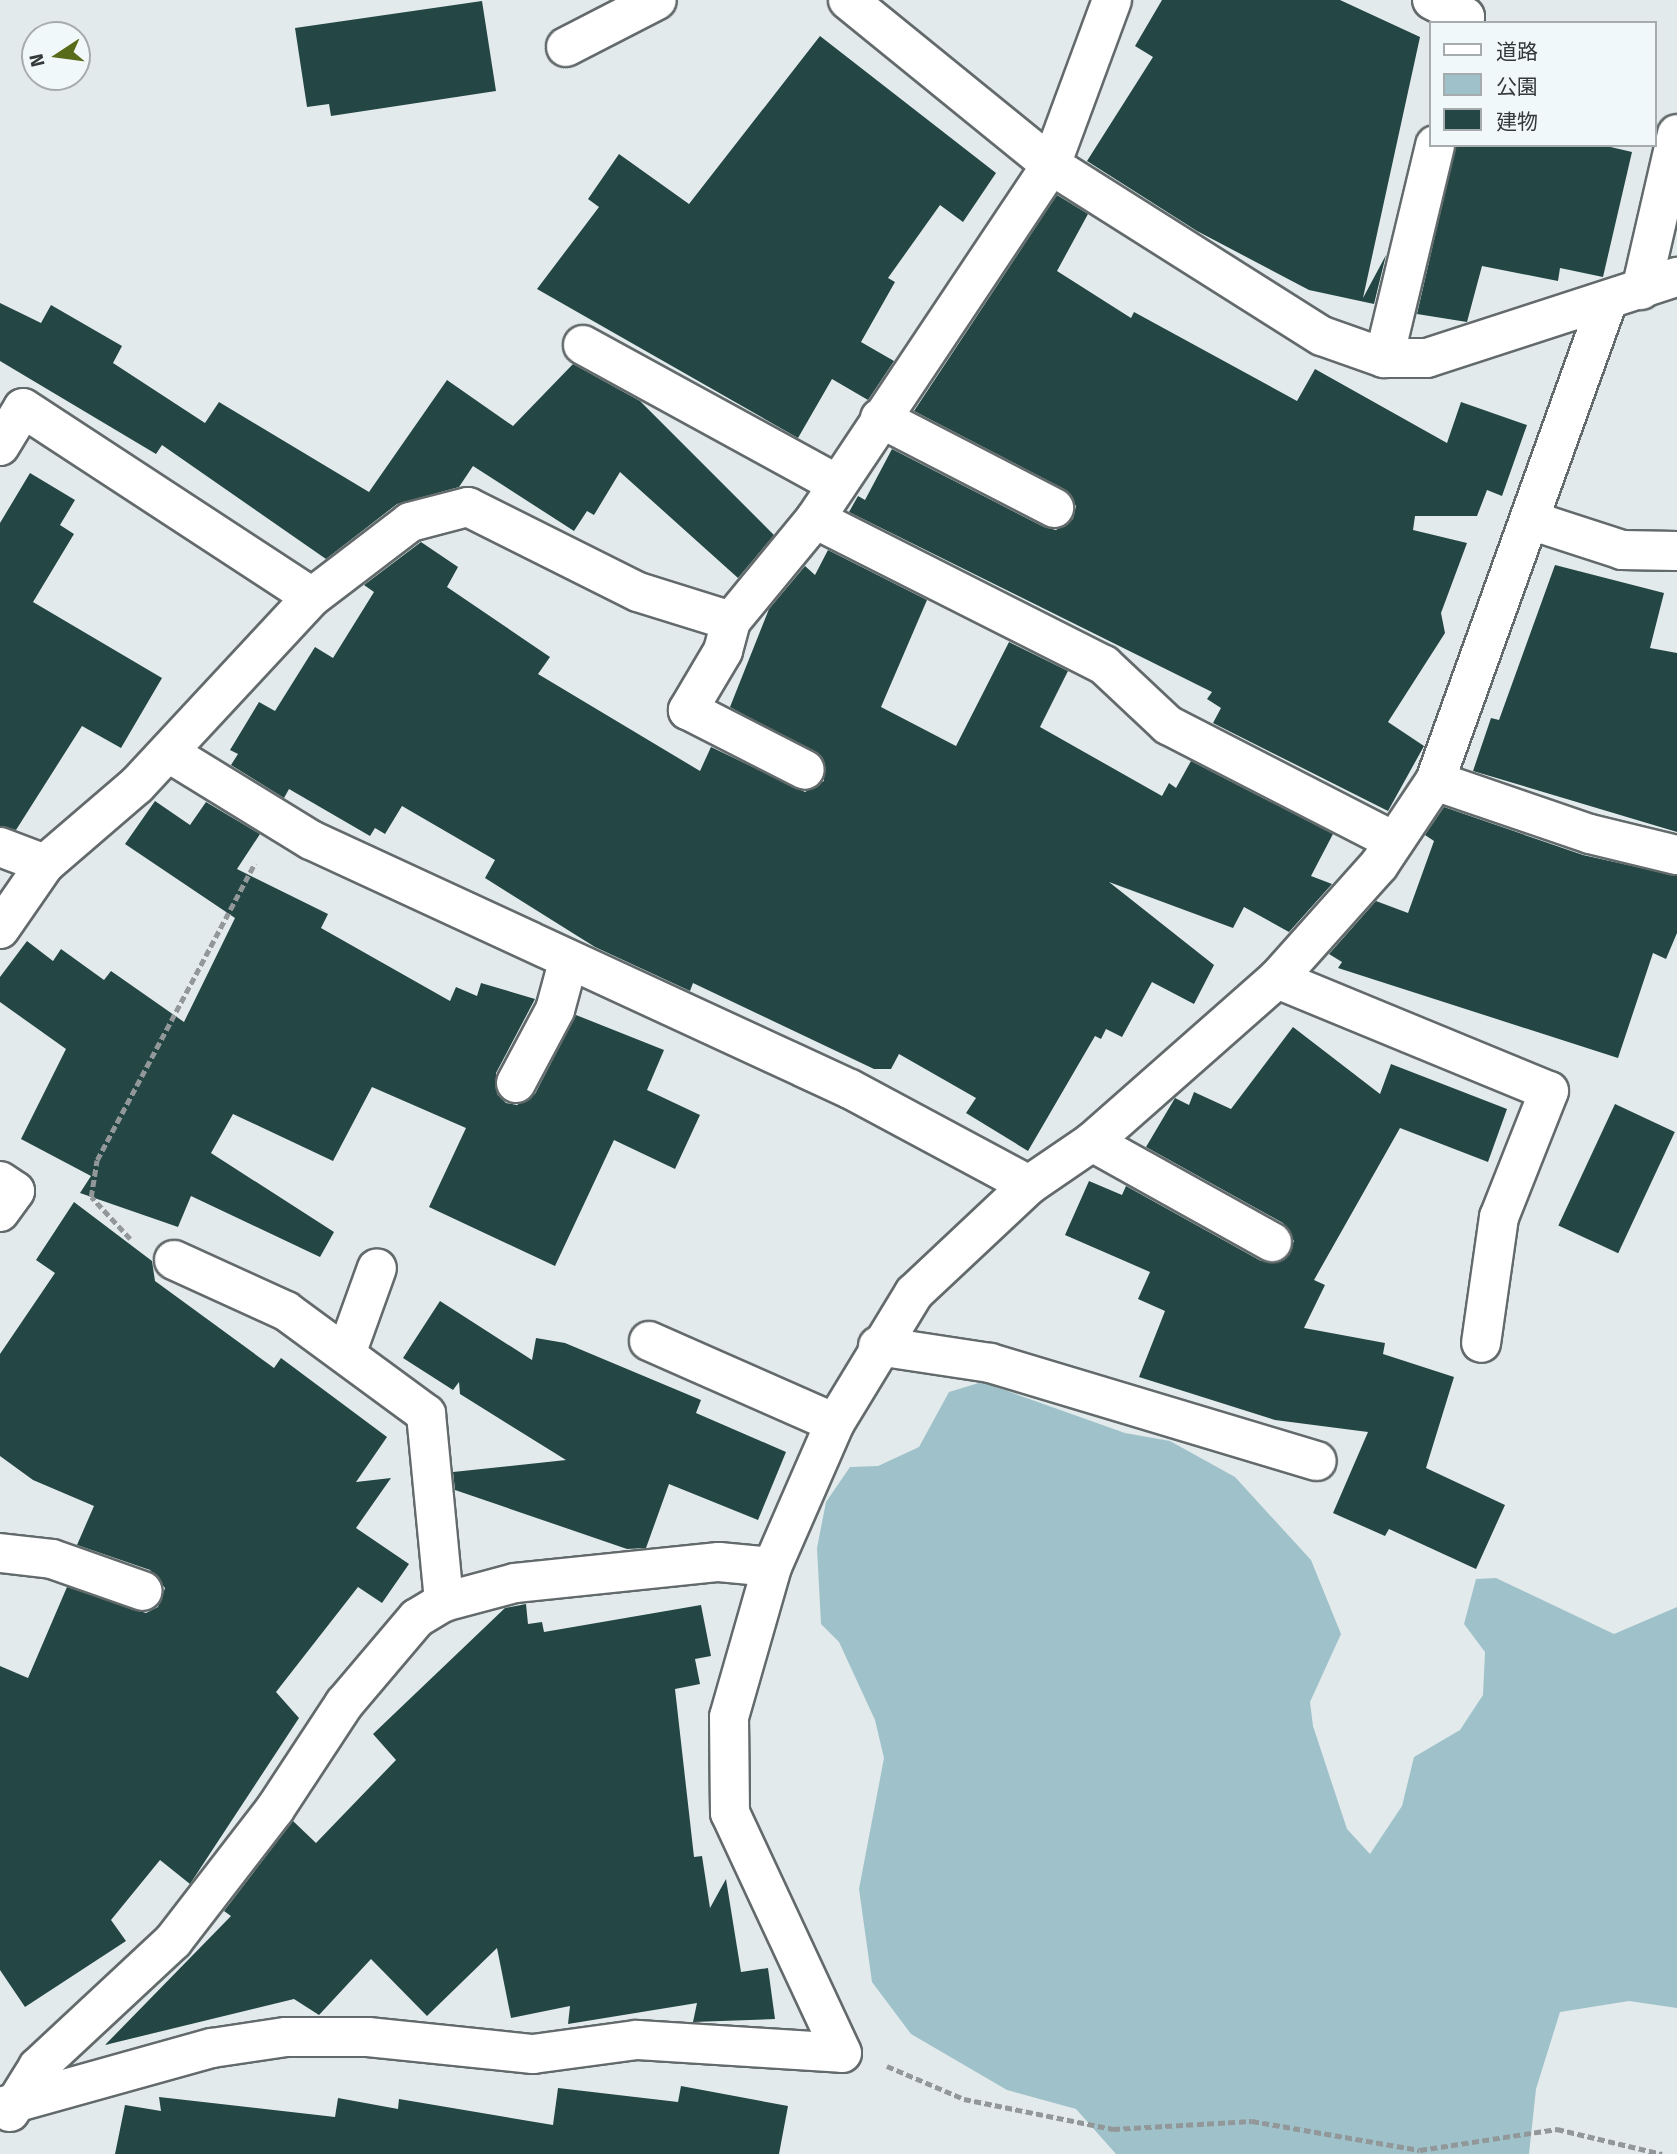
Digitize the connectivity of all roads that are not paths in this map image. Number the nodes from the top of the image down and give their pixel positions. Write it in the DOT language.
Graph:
graph roads {
  1 [pos="656,0"];
  2 [pos="848,0"];
  3 [pos="1112,0"];
  4 [pos="1432,0"];
  5 [pos="1464,21"];
  6 [pos="566,47"];
  7 [pos="1677,134"];
  8 [pos="1435,147"];
  9 [pos="1051,165"];
  10 [pos="1677,277"];
  11 [pos="1624,296"];
  12 [pos="583,345"];
  13 [pos="1384,358"];
  14 [pos="880,418"];
  15 [pos="0,446"];
  16 [pos="837,484"];
  17 [pos="1054,508"];
  18 [pos="815,519"];
  19 [pos="1533,521"];
  20 [pos="1677,551"];
  21 [pos="312,597"];
  22 [pos="731,621"];
  23 [pos="169,753"];
  24 [pos="805,771"];
  25 [pos="1435,781"];
  26 [pos="1394,841"];
  27 [pos="0,848"];
  28 [pos="1677,855"];
  29 [pos="46,863"];
  30 [pos="0,929"];
  31 [pos="568,962"];
  32 [pos="1277,979"];
  33 [pos="516,1083"];
  34 [pos="1092,1142"];
  35 [pos="0,1181"];
  36 [pos="1029,1185"];
  37 [pos="0,1212"];
  38 [pos="1272,1241"];
  39 [pos="174,1260"];
  40 [pos="377,1268"];
  41 [pos="649,1341"];
  42 [pos="1481,1343"];
  43 [pos="878,1346"];
  44 [pos="346,1354"];
  45 [pos="835,1423"];
  46 [pos="1317,1461"];
  47 [pos="0,1553"];
  48 [pos="772,1567"];
  49 [pos="143,1591"];
  50 [pos="444,1602"];
  51 [pos="6,2112"];
  1 -- 6 [label="street"];
  2 -- 9 [label="street"];
  3 -- 9 [label="street"];
  4 -- 5 [label="street"];
  7 -- 11 [label="street"];
  8 -- 13 [label="street"];
  9 -- 13 [label="street"];
  9 -- 14 [label="street"];
  10 -- 11 [label="street"];
  11 -- 13 [label="street"];
  11 -- 19 [label="street"];
  12 -- 16 [label="street"];
  14 -- 16 [label="street"];
  14 -- 17 [label="street"];
  15 -- 21 [label="street"];
  16 -- 18 [label="street"];
  18 -- 22 [label="street"];
  18 -- 26 [label="street"];
  19 -- 20 [label="street"];
  19 -- 25 [label="street"];
  21 -- 22 [label="street"];
  21 -- 23 [label="street"];
  22 -- 24 [label="street"];
  23 -- 29 [label="street"];
  23 -- 31 [label="street"];
  25 -- 26 [label="street"];
  25 -- 28 [label="street"];
  26 -- 32 [label="street"];
  27 -- 29 [label="street"];
  29 -- 30 [label="street"];
  31 -- 33 [label="street"];
  31 -- 36 [label="street"];
  32 -- 34 [label="street"];
  32 -- 42 [label="street"];
  34 -- 36 [label="street"];
  34 -- 38 [label="street"];
  35 -- 37 [label="street"];
  36 -- 43 [label="street"];
  39 -- 44 [label="street"];
  40 -- 44 [label="street"];
  41 -- 45 [label="street"];
  43 -- 45 [label="street"];
  43 -- 46 [label="street"];
  44 -- 50 [label="street"];
  45 -- 48 [label="street"];
  47 -- 49 [label="street"];
  48 -- 50 [label="street"];
  48 -- 51 [label="street"];
  50 -- 51 [label="street"];
}
